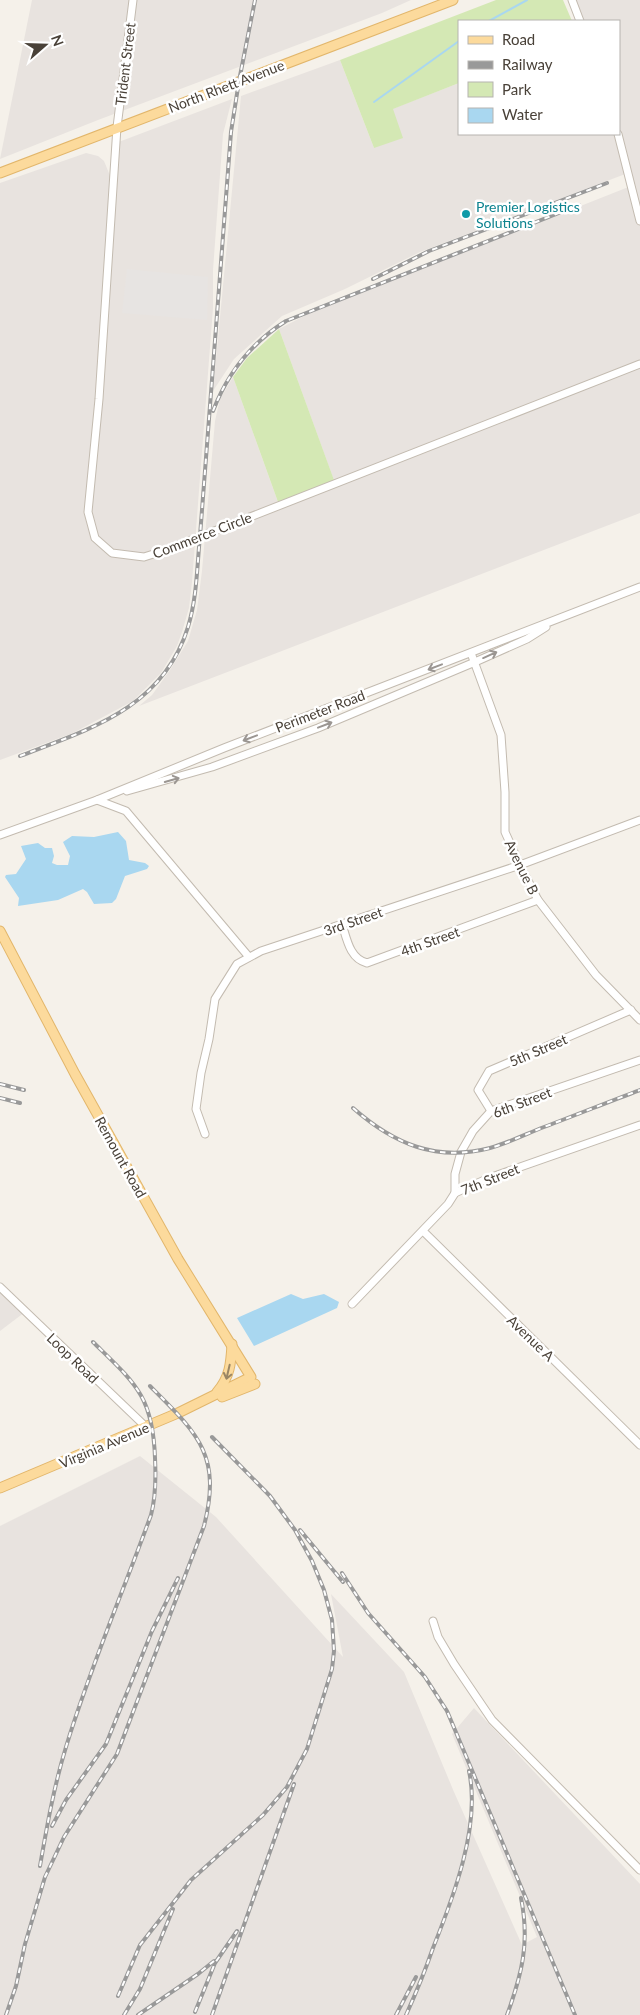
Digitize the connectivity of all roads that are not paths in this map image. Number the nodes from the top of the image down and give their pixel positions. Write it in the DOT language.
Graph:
graph roads {
  1 [pos="134,0"];
  2 [pos="453,0"];
  3 [pos="572,0"];
  4 [pos="580,20"];
  5 [pos="117,127"];
  6 [pos="618,135"];
  7 [pos="0,173"];
  8 [pos="640,220"];
  9 [pos="640,364"];
  10 [pos="640,588"];
  11 [pos="562,618"];
  12 [pos="471,653"];
  13 [pos="475,662"];
  14 [pos="265,732"];
  15 [pos="272,745"];
  16 [pos="107,796"];
  17 [pos="97,800"];
  18 [pos="640,820"];
  19 [pos="0,835"];
  20 [pos="520,865"];
  21 [pos="538,900"];
  22 [pos="342,924"];
  23 [pos="0,931"];
  24 [pos="249,957"];
  25 [pos="631,1010"];
  26 [pos="640,1020"];
  27 [pos="640,1060"];
  28 [pos="491,1111"];
  29 [pos="640,1125"];
  30 [pos="205,1134"];
  31 [pos="455,1193"];
  32 [pos="423,1231"];
  33 [pos="0,1287"];
  34 [pos="352,1304"];
  35 [pos="232,1343"];
  36 [pos="253,1381"];
  37 [pos="210,1398"];
  38 [pos="146,1427"];
  39 [pos="640,1444"];
  40 [pos="0,1488"];
  41 [pos="433,1622"];
  42 [pos="640,1870"];
  1 -- 5 [label="street, Trident Street"];
  2 -- 5 [label="main road, North Rhett Avenue"];
  3 -- 4 [label="street"];
  5 -- 7 [label="main road, North Rhett Avenue"];
  5 -- 9 [label="street, Commerce Circle"];
  6 -- 8 [label="street"];
  10 -- 11 [label="street, Perimeter Road"];
  11 -- 12 [label="street, Perimeter Road"];
  13 -- 11 [label="street, one-way"];
  12 -- 13 [label="street, Avenue B"];
  12 -- 14 [label="street, Perimeter Road, one-way"];
  15 -- 13 [label="street, one-way"];
  13 -- 20 [label="street, Avenue B"];
  14 -- 15 [label="street"];
  14 -- 16 [label="street, Perimeter Road, one-way"];
  16 -- 15 [label="street, one-way"];
  16 -- 17 [label="street, Perimeter Road"];
  17 -- 19 [label="street, Perimeter Road"];
  17 -- 24 [label="street"];
  18 -- 20 [label="street, 3rd Street"];
  20 -- 21 [label="street, Avenue B"];
  20 -- 22 [label="street, 3rd Street"];
  21 -- 22 [label="street, 4th Street"];
  21 -- 25 [label="street, Avenue B"];
  22 -- 24 [label="street, 3rd Street"];
  23 -- 35 [label="main road, Remount Road"];
  24 -- 30 [label="street, 3rd Street"];
  25 -- 26 [label="street, Avenue B"];
  25 -- 28 [label="street, 5th Street"];
  27 -- 28 [label="street, 6th Street"];
  28 -- 31 [label="street, 6th Street"];
  29 -- 31 [label="street, 7th Street"];
  31 -- 32 [label="street, 7th Street"];
  32 -- 34 [label="street, 7th Street"];
  32 -- 39 [label="street, Avenue A"];
  33 -- 38 [label="street, Loop Road"];
  35 -- 36 [label="main road, Remount Road"];
  35 -- 37 [label="main road, one-way"];
  36 -- 37 [label="main road, Virginia Avenue"];
  37 -- 38 [label="main road, Virginia Avenue"];
  38 -- 40 [label="main road, Virginia Avenue"];
  41 -- 42 [label="street"];
}
